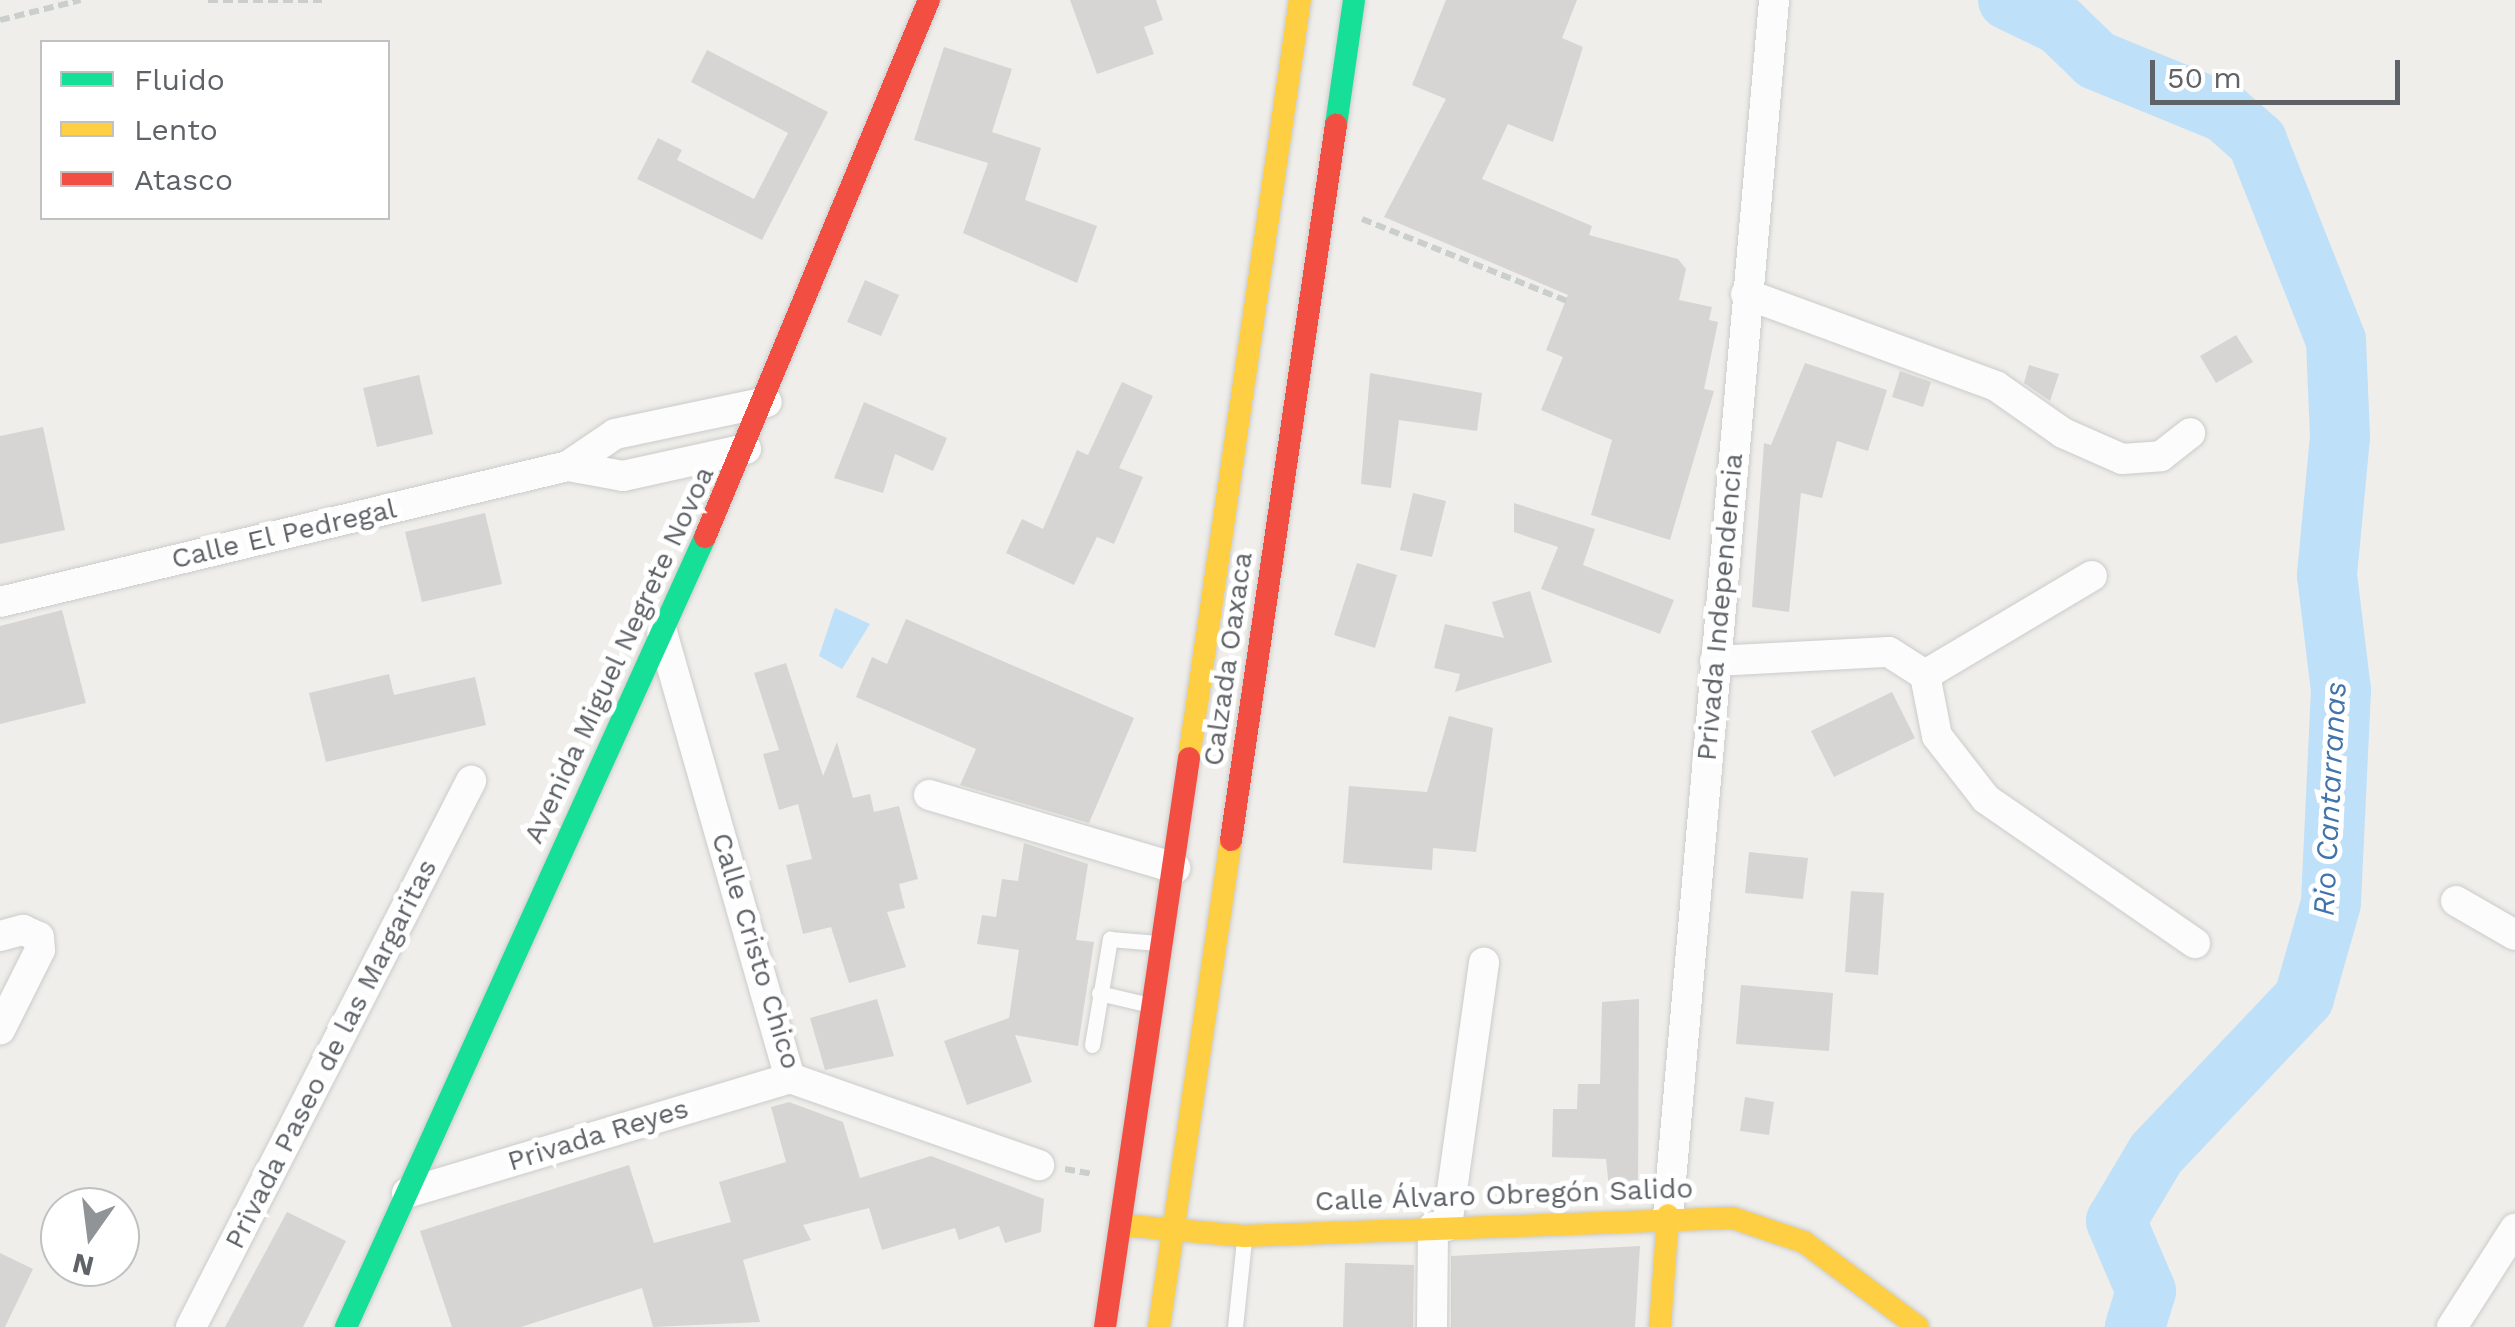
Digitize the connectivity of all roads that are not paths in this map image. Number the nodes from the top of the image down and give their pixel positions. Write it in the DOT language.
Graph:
graph roads {
  1 [pos="929,0"];
  2 [pos="1300,0"];
  3 [pos="1354,0"];
  4 [pos="1774,0"];
  5 [pos="1746,294"];
  6 [pos="767,402"];
  7 [pos="2190,432"];
  8 [pos="746,448"];
  9 [pos="568,466"];
  10 [pos="2092,576"];
  11 [pos="0,602"];
  12 [pos="662,632"];
  13 [pos="1715,661"];
  14 [pos="1925,675"];
  15 [pos="471,781"];
  16 [pos="929,794"];
  17 [pos="1183,816"];
  18 [pos="1234,824"];
  19 [pos="1176,868"];
  20 [pos="2456,900"];
  21 [pos="2515,935"];
  22 [pos="0,936"];
  23 [pos="2195,943"];
  24 [pos="1164,944"];
  25 [pos="1484,962"];
  26 [pos="1099,993"];
  27 [pos="1154,1006"];
  28 [pos="0,1030"];
  29 [pos="1092,1045"];
  30 [pos="790,1078"];
  31 [pos="1040,1165"];
  32 [pos="407,1192"];
  33 [pos="1668,1215"];
  34 [pos="1120,1225"];
  35 [pos="1440,1226"];
  36 [pos="2515,1229"];
  37 [pos="1173,1235"];
  38 [pos="1244,1236"];
  39 [pos="191,1327"];
  40 [pos="346,1327"];
  41 [pos="1105,1327"];
  42 [pos="1159,1327"];
  43 [pos="1235,1327"];
  44 [pos="1432,1327"];
  45 [pos="1660,1327"];
  46 [pos="1918,1327"];
  47 [pos="2452,1327"];
  1 -- 6 [label="main road, Avenida Miguel Negrete Novoa"];
  2 -- 17 [label="main road, Calzada Oaxaca"];
  3 -- 18 [label="main road, Calzada Oaxaca"];
  4 -- 5 [label="street, Privada Independencia"];
  5 -- 7 [label="street"];
  5 -- 13 [label="street, Privada Independencia"];
  6 -- 8 [label="main road, Avenida Miguel Negrete Novoa"];
  6 -- 9 [label="street, Calle El Pedregal"];
  8 -- 9 [label="street, Calle El Pedregal"];
  8 -- 12 [label="main road, Avenida Miguel Negrete Novoa"];
  9 -- 11 [label="street, Calle El Pedregal"];
  10 -- 14 [label="street"];
  12 -- 30 [label="street, Calle Cristo Chico"];
  12 -- 32 [label="main road, Avenida Miguel Negrete Novoa"];
  13 -- 14 [label="street"];
  13 -- 33 [label="street, Privada Independencia"];
  14 -- 23 [label="street"];
  15 -- 39 [label="street, Privada Paseo de las Margaritas"];
  16 -- 19 [label="street"];
  17 -- 18 [label="main road"];
  17 -- 19 [label="main road, Calzada Oaxaca"];
  18 -- 37 [label="main road, Calzada Oaxaca"];
  19 -- 24 [label="main road, Calzada Oaxaca"];
  20 -- 21 [label="street"];
  22 -- 28 [label="street"];
  24 -- 26 [label="lane"];
  24 -- 27 [label="main road, Calzada Oaxaca"];
  25 -- 35 [label="street"];
  26 -- 27 [label="lane"];
  26 -- 29 [label="lane"];
  27 -- 34 [label="main road, Calzada Oaxaca"];
  30 -- 31 [label="street, Calle Cristo Chico"];
  30 -- 32 [label="street, Privada Reyes"];
  32 -- 40 [label="main road, Avenida Miguel Negrete Novoa"];
  33 -- 35 [label="main road, Calle Álvaro Obregón Salido"];
  33 -- 45 [label="main road"];
  33 -- 46 [label="main road, Calle Álvaro Obregón Salido"];
  34 -- 37 [label="main road, Calle Álvaro Obregón Salido"];
  34 -- 41 [label="main road, Calzada Oaxaca"];
  35 -- 38 [label="main road, Calle Álvaro Obregón Salido"];
  35 -- 44 [label="street"];
  36 -- 47 [label="street"];
  37 -- 38 [label="main road, Calle Álvaro Obregón Salido"];
  37 -- 42 [label="main road, Calzada Oaxaca"];
  38 -- 43 [label="lane"];
}
